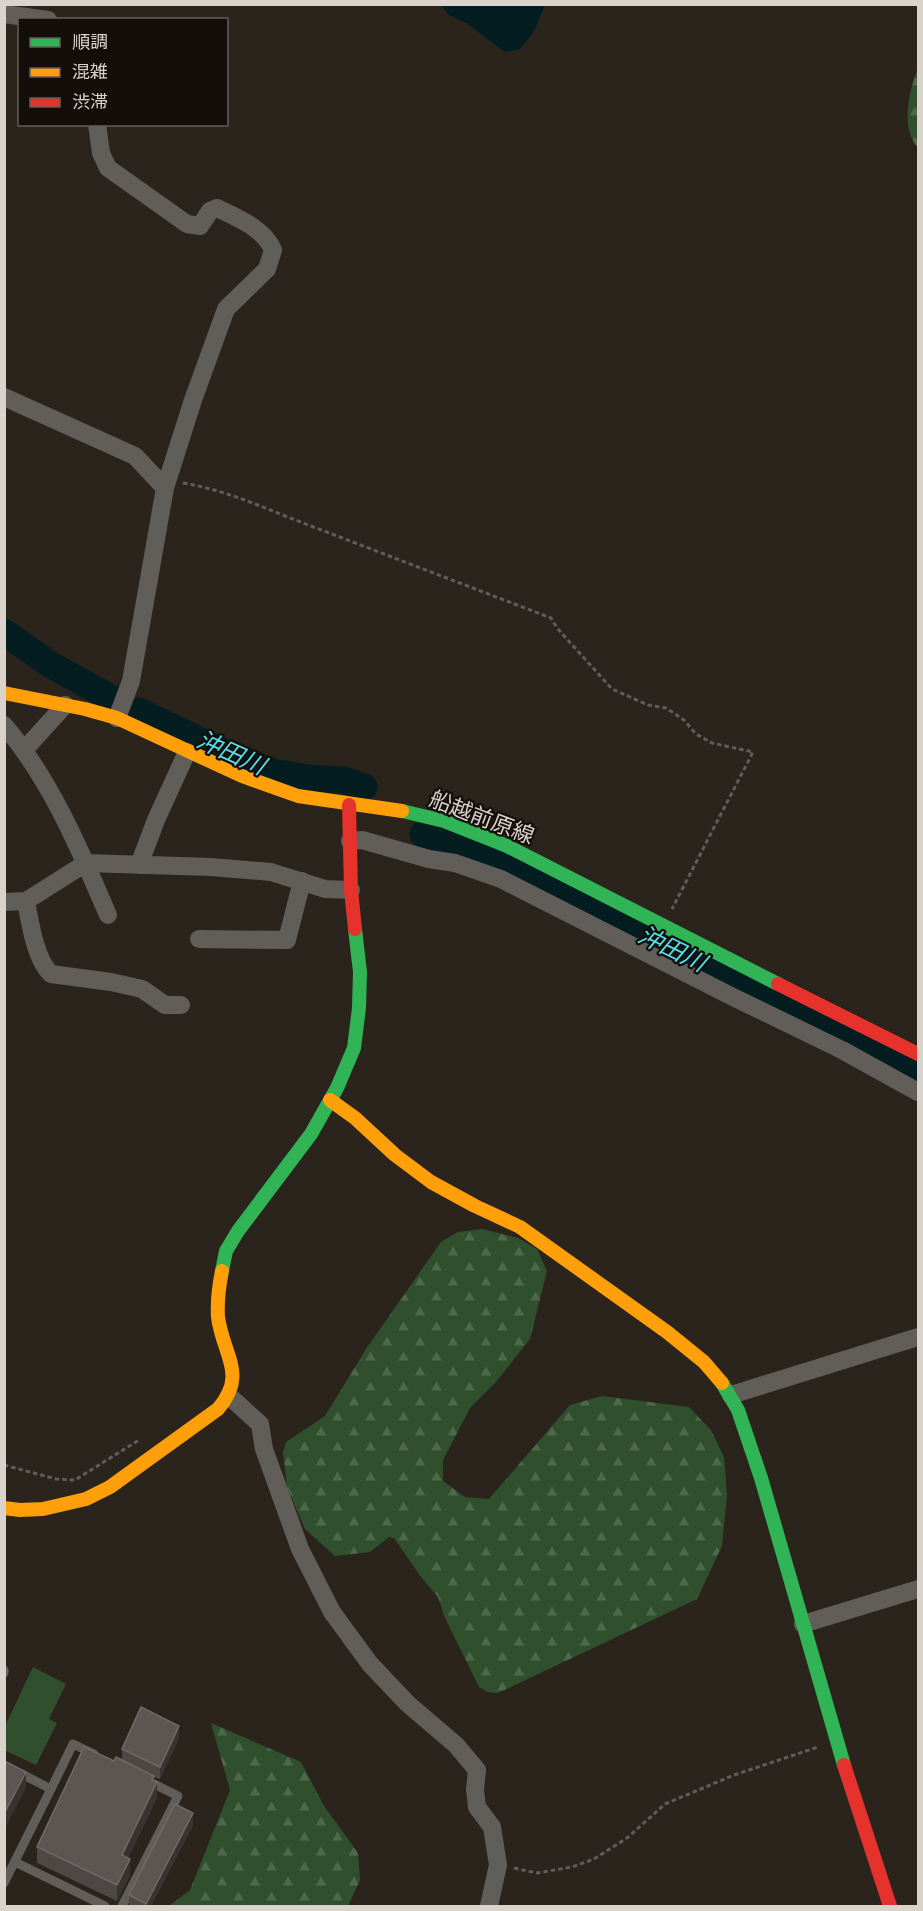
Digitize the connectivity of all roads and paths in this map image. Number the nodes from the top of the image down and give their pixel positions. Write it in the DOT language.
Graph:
graph roads {
  1 [pos="4,14"];
  2 [pos="33,18"];
  3 [pos="97,126"];
  4 [pos="4,397"];
  5 [pos="166,484"];
  6 [pos="4,693"];
  7 [pos="65,705"];
  8 [pos="117,718"];
  9 [pos="4,725"];
  10 [pos="25,749"];
  11 [pos="187,752"];
  12 [pos="349,805"];
  13 [pos="351,841"];
  14 [pos="86,863"];
  15 [pos="139,865"];
  16 [pos="302,881"];
  17 [pos="351,890"];
  18 [pos="26,901"];
  19 [pos="4,902"];
  20 [pos="108,915"];
  21 [pos="663,927"];
  22 [pos="199,939"];
  23 [pos="181,1005"];
  24 [pos="918,1054"];
  25 [pos="918,1092"];
  26 [pos="330,1100"];
  27 [pos="918,1336"];
  28 [pos="730,1395"];
  29 [pos="229,1396"];
  30 [pos="146,1436"];
  31 [pos="4,1465"];
  32 [pos="4,1508"];
  33 [pos="918,1589"];
  34 [pos="803,1624"];
  35 [pos="836,1740"];
  36 [pos="105,1760"];
  37 [pos="4,1765"];
  38 [pos="136,1775"];
  39 [pos="51,1789"];
  40 [pos="15,1862"];
  41 [pos="498,1865"];
  42 [pos="4,1883"];
  43 [pos="105,1906"];
  44 [pos="122,1906"];
  45 [pos="489,1906"];
  46 [pos="890,1906"];
  1 -- 2 [label="street"];
  3 -- 5 [label="street"];
  4 -- 5 [label="street"];
  5 -- 8 [label="street"];
  5 -- 21 [label="path"];
  6 -- 7 [label="street, 船越前原線"];
  7 -- 8 [label="street, 船越前原線"];
  7 -- 10 [label="street"];
  8 -- 11 [label="street, 船越前原線"];
  9 -- 10 [label="street"];
  10 -- 14 [label="street"];
  11 -- 12 [label="street, 船越前原線"];
  11 -- 15 [label="street"];
  12 -- 13 [label="street"];
  12 -- 21 [label="street, 船越前原線"];
  13 -- 17 [label="street"];
  13 -- 25 [label="street"];
  14 -- 15 [label="street"];
  14 -- 18 [label="street"];
  14 -- 20 [label="street"];
  15 -- 16 [label="street"];
  16 -- 17 [label="street"];
  16 -- 22 [label="street"];
  17 -- 26 [label="street"];
  18 -- 19 [label="street"];
  18 -- 23 [label="street"];
  21 -- 24 [label="street, 船越前原線"];
  26 -- 28 [label="street"];
  26 -- 29 [label="street"];
  27 -- 28 [label="street"];
  28 -- 34 [label="street"];
  29 -- 32 [label="street"];
  29 -- 41 [label="street"];
  30 -- 31 [label="path"];
  33 -- 34 [label="street"];
  34 -- 35 [label="street"];
  35 -- 41 [label="path"];
  35 -- 46 [label="street"];
  36 -- 39 [label="lane"];
  37 -- 39 [label="lane"];
  38 -- 44 [label="lane"];
  39 -- 40 [label="lane"];
  40 -- 42 [label="lane"];
  40 -- 43 [label="lane"];
  41 -- 45 [label="street"];
}
